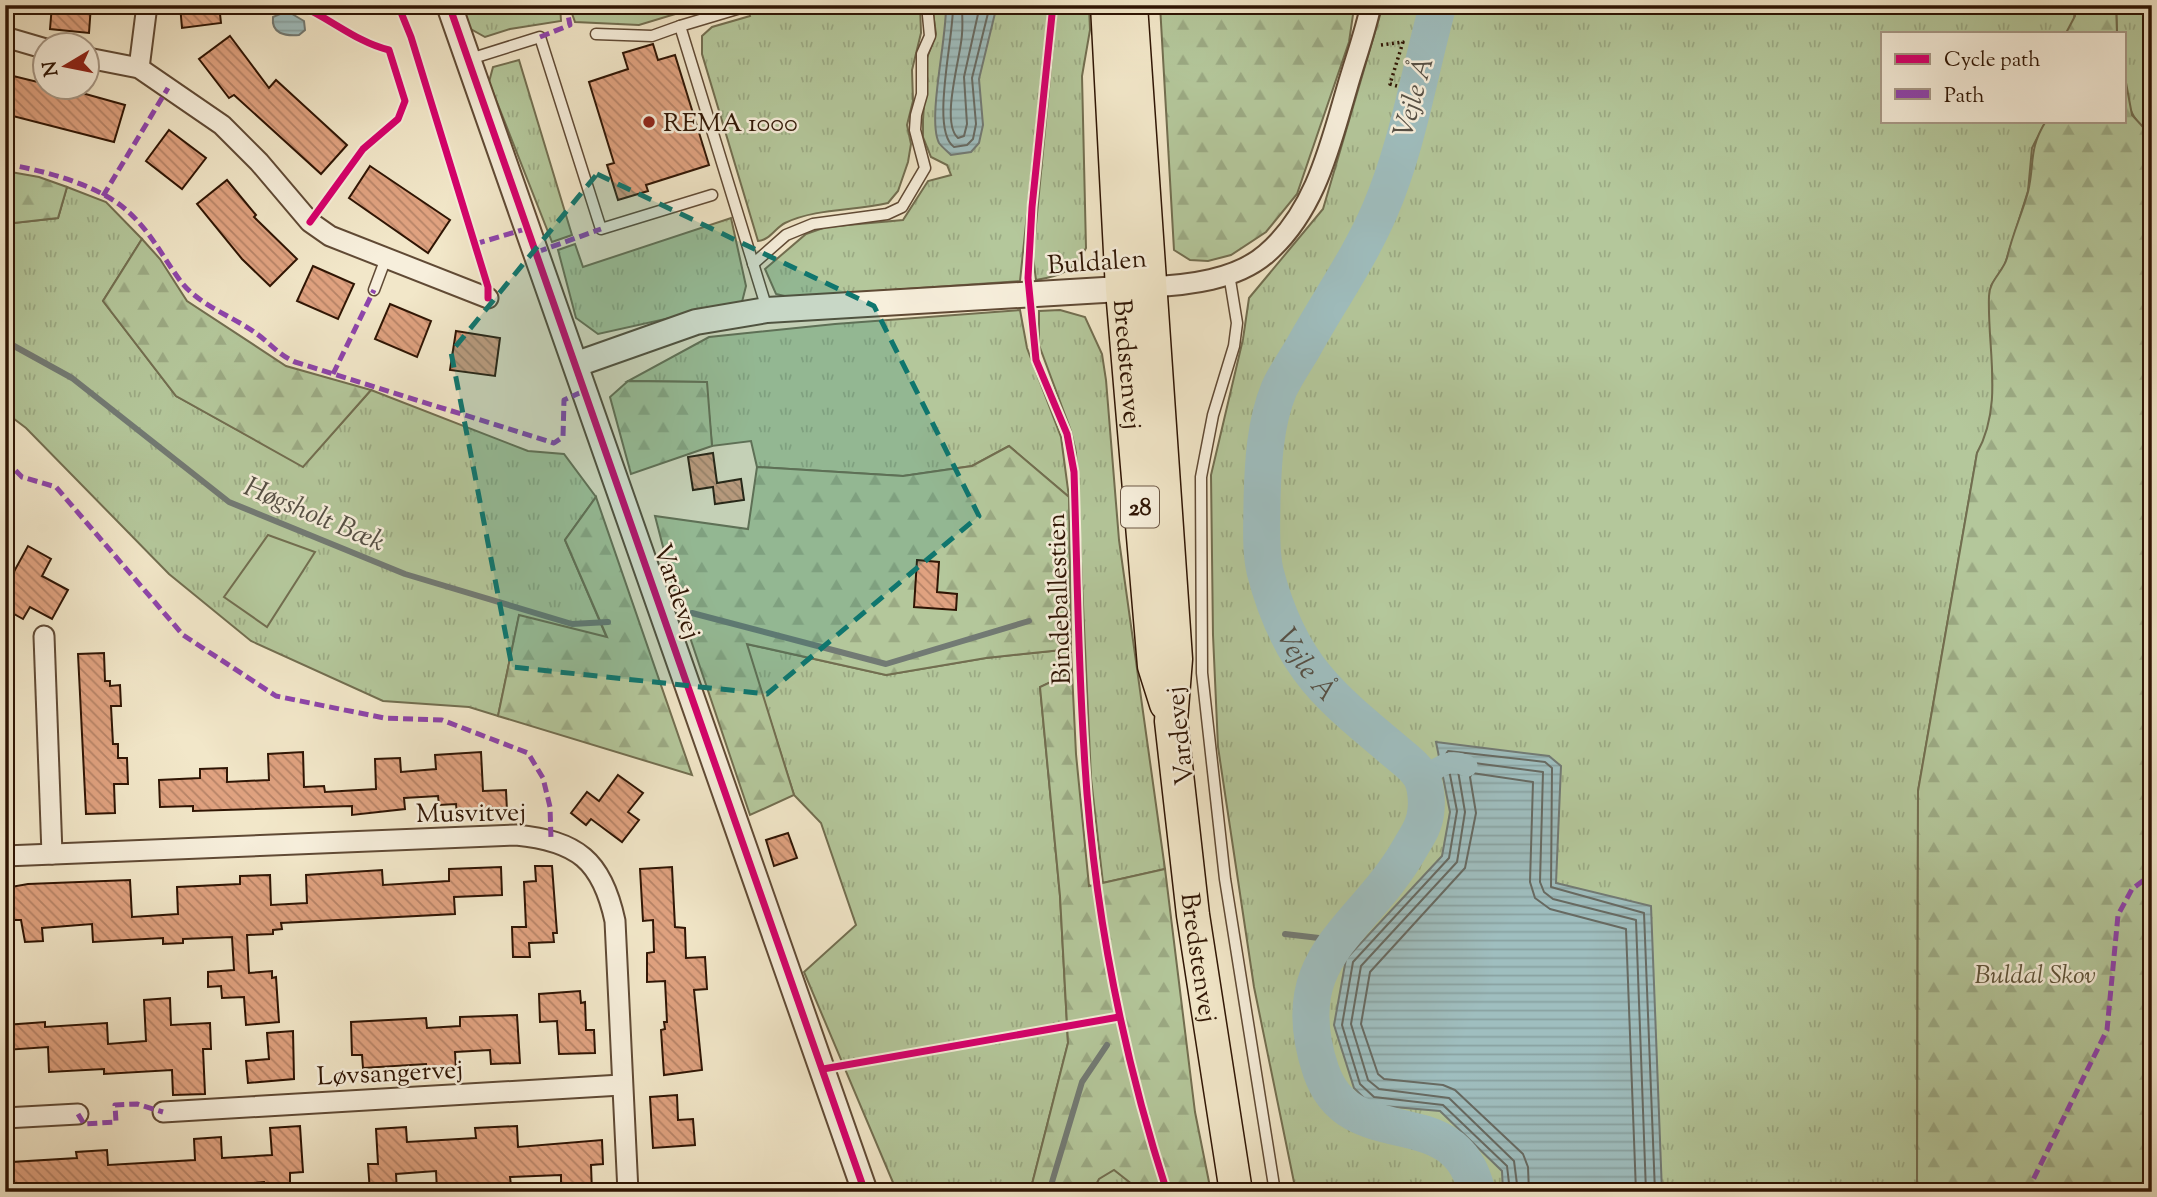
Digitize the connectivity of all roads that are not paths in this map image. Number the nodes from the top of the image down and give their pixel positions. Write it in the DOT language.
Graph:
graph roads {
  1 [pos="147,5"];
  2 [pos="449,5"];
  3 [pos="927,5"];
  4 [pos="1107,5"];
  5 [pos="1131,5"];
  6 [pos="1371,5"];
  7 [pos="747,6"];
  8 [pos="680,26"];
  9 [pos="596,34"];
  10 [pos="5,37"];
  11 [pos="32,45"];
  12 [pos="469,60"];
  13 [pos="102,61"];
  14 [pos="139,68"];
  15 [pos="712,195"];
  16 [pos="386,258"];
  17 [pos="753,264"];
  18 [pos="1229,274"];
  19 [pos="1136,289"];
  20 [pos="374,290"];
  21 [pos="488,298"];
  22 [pos="767,310"];
  23 [pos="577,365"];
  24 [pos="44,636"];
  25 [pos="52,854"];
  26 [pos="5,856"];
  27 [pos="621,1085"];
  28 [pos="163,1112"];
  29 [pos="78,1114"];
  30 [pos="5,1118"];
  31 [pos="628,1192"];
  32 [pos="865,1192"];
  33 [pos="1236,1192"];
  34 [pos="1275,1192"];
  1 -- 14 [label="street"];
  2 -- 12 [label="street, Vardevej"];
  3 -- 17 [label="lane"];
  4 -- 19 [label="highway, Bredstenvej / 28"];
  5 -- 19 [label="highway, Bredstenvej / 28"];
  6 -- 18 [label="street, Buldalen"];
  7 -- 8 [label="lane"];
  8 -- 9 [label="lane"];
  8 -- 17 [label="lane"];
  10 -- 11 [label="street"];
  12 -- 15 [label="lane"];
  12 -- 23 [label="street, Vardevej"];
  13 -- 14 [label="street"];
  14 -- 16 [label="street"];
  16 -- 20 [label="lane"];
  16 -- 21 [label="street"];
  17 -- 22 [label="lane"];
  18 -- 19 [label="street, Buldalen"];
  18 -- 34 [label="lane, Vardevej"];
  19 -- 22 [label="street, Buldalen"];
  19 -- 33 [label="highway, Bredstenvej / 28"];
  22 -- 23 [label="street, Buldalen"];
  23 -- 32 [label="street, Vardevej"];
  24 -- 25 [label="street"];
  25 -- 26 [label="street, Musvitvej"];
  25 -- 27 [label="street, Musvitvej"];
  27 -- 28 [label="street, Løvsangervej"];
  27 -- 31 [label="street, Musvitvej"];
  29 -- 30 [label="street"];
}
